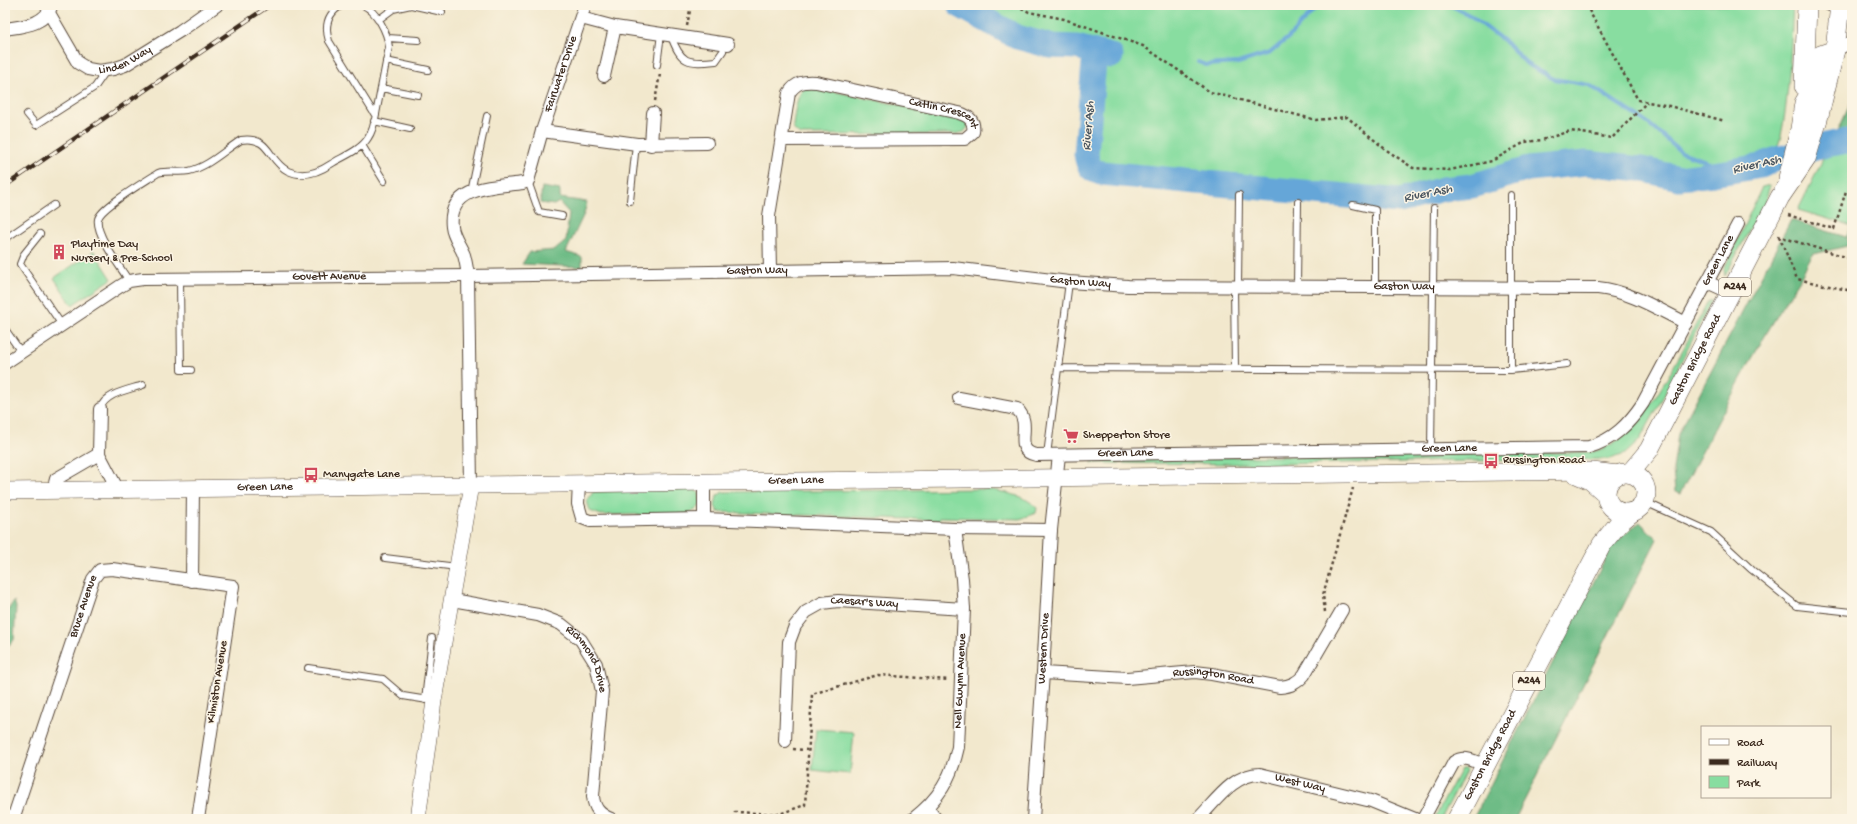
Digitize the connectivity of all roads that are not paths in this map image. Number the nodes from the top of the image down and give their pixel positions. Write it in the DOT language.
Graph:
graph roads {
  1 [pos="217,5"];
  2 [pos="342,5"];
  3 [pos="362,5"];
  4 [pos="585,5"];
  5 [pos="1807,5"];
  6 [pos="50,9"];
  7 [pos="1841,9"];
  8 [pos="442,12"];
  9 [pos="582,18"];
  10 [pos="378,20"];
  11 [pos="615,27"];
  12 [pos="5,29"];
  13 [pos="666,35"];
  14 [pos="388,38"];
  15 [pos="418,40"];
  16 [pos="1844,46"];
  17 [pos="726,48"];
  18 [pos="386,60"];
  19 [pos="657,65"];
  20 [pos="107,70"];
  21 [pos="428,70"];
  22 [pos="604,76"];
  23 [pos="381,88"];
  24 [pos="418,95"];
  25 [pos="1804,103"];
  26 [pos="653,113"];
  27 [pos="27,114"];
  28 [pos="487,116"];
  29 [pos="375,118"];
  30 [pos="410,129"];
  31 [pos="542,131"];
  32 [pos="782,140"];
  33 [pos="707,143"];
  34 [pos="636,144"];
  35 [pos="362,145"];
  36 [pos="651,145"];
  37 [pos="1801,152"];
  38 [pos="384,181"];
  39 [pos="528,181"];
  40 [pos="471,192"];
  41 [pos="1238,195"];
  42 [pos="1511,195"];
  43 [pos="630,201"];
  44 [pos="1298,202"];
  45 [pos="54,205"];
  46 [pos="1352,205"];
  47 [pos="1434,208"];
  48 [pos="562,216"];
  49 [pos="1738,224"];
  50 [pos="40,234"];
  51 [pos="5,239"];
  52 [pos="770,272"];
  53 [pos="468,276"];
  54 [pos="180,279"];
  55 [pos="129,282"];
  56 [pos="1069,282"];
  57 [pos="1707,282"];
  58 [pos="1236,287"];
  59 [pos="1297,287"];
  60 [pos="1376,288"];
  61 [pos="1434,288"];
  62 [pos="1511,288"];
  63 [pos="1731,293"];
  64 [pos="1686,323"];
  65 [pos="62,325"];
  66 [pos="5,329"];
  67 [pos="21,352"];
  68 [pos="5,363"];
  69 [pos="1567,364"];
  70 [pos="1058,368"];
  71 [pos="1236,369"];
  72 [pos="1434,369"];
  73 [pos="191,370"];
  74 [pos="1511,370"];
  75 [pos="143,385"];
  76 [pos="959,398"];
  77 [pos="100,409"];
  78 [pos="1432,450"];
  79 [pos="1649,450"];
  80 [pos="98,454"];
  81 [pos="1053,455"];
  82 [pos="1572,473"];
  83 [pos="1624,474"];
  84 [pos="1056,478"];
  85 [pos="704,482"];
  86 [pos="579,483"];
  87 [pos="471,486"];
  88 [pos="193,489"];
  89 [pos="53,490"];
  90 [pos="118,490"];
  91 [pos="5,491"];
  92 [pos="1607,499"];
  93 [pos="1640,500"];
  94 [pos="704,519"];
  95 [pos="954,529"];
  96 [pos="1051,530"];
  97 [pos="1602,544"];
  98 [pos="385,558"];
  99 [pos="457,567"];
  100 [pos="192,581"];
  101 [pos="452,600"];
  102 [pos="964,609"];
  103 [pos="1342,610"];
  104 [pos="1852,612"];
  105 [pos="432,638"];
  106 [pos="308,668"];
  107 [pos="1044,673"];
  108 [pos="430,700"];
  109 [pos="785,741"];
  110 [pos="1484,765"];
  111 [pos="927,808"];
  112 [pos="593,815"];
  113 [pos="12,819"];
  114 [pos="198,819"];
  115 [pos="418,819"];
  116 [pos="611,819"];
  117 [pos="913,819"];
  118 [pos="936,819"];
  119 [pos="1033,819"];
  120 [pos="1198,819"];
  121 [pos="1415,819"];
  122 [pos="1423,819"];
  123 [pos="1457,819"];
  1 -- 20 [label="street, Linden Way"];
  2 -- 29 [label="lane"];
  3 -- 10 [label="lane"];
  4 -- 9 [label="street, Fairwater Drive"];
  5 -- 25 [label="main road, A244"];
  6 -- 12 [label="street"];
  6 -- 20 [label="street, Linden Way"];
  7 -- 16 [label="main road, A244"];
  8 -- 10 [label="lane"];
  9 -- 11 [label="street"];
  9 -- 31 [label="street, Fairwater Drive"];
  10 -- 14 [label="lane"];
  11 -- 13 [label="street"];
  11 -- 22 [label="street"];
  13 -- 17 [label="street"];
  13 -- 17 [label="lane"];
  13 -- 19 [label="lane"];
  14 -- 15 [label="lane"];
  14 -- 18 [label="lane"];
  16 -- 25 [label="main road"];
  16 -- 37 [label="main road, A244"];
  18 -- 21 [label="lane"];
  18 -- 23 [label="lane"];
  20 -- 27 [label="lane"];
  23 -- 24 [label="lane"];
  23 -- 29 [label="lane"];
  25 -- 37 [label="main road, A244"];
  26 -- 36 [label="street"];
  28 -- 40 [label="lane"];
  29 -- 30 [label="lane"];
  29 -- 35 [label="lane"];
  31 -- 34 [label="street"];
  31 -- 39 [label="street, Fairwater Drive"];
  32 -- 32 [label="street, Catlin Crescent"];
  32 -- 52 [label="street, Catlin Crescent"];
  33 -- 36 [label="street"];
  34 -- 36 [label="street"];
  34 -- 43 [label="lane"];
  35 -- 38 [label="lane"];
  35 -- 55 [label="lane"];
  37 -- 63 [label="main road, Gaston Bridge Road / A244"];
  39 -- 40 [label="street"];
  39 -- 48 [label="lane"];
  40 -- 53 [label="street"];
  41 -- 58 [label="lane"];
  42 -- 62 [label="lane"];
  44 -- 59 [label="lane"];
  45 -- 51 [label="lane"];
  46 -- 60 [label="lane"];
  47 -- 61 [label="lane"];
  49 -- 57 [label="street, Green Lane"];
  50 -- 65 [label="lane"];
  52 -- 53 [label="street, Gaston Way"];
  52 -- 56 [label="street, Gaston Way"];
  53 -- 54 [label="street, Govett Avenue"];
  53 -- 87 [label="street"];
  54 -- 55 [label="street, Govett Avenue"];
  54 -- 73 [label="lane"];
  55 -- 65 [label="street, Govett Avenue"];
  56 -- 58 [label="street, Gaston Way"];
  56 -- 70 [label="lane"];
  57 -- 63 [label="street"];
  57 -- 64 [label="street, Green Lane"];
  58 -- 59 [label="street, Gaston Way"];
  58 -- 71 [label="lane"];
  59 -- 60 [label="street, Gaston Way"];
  60 -- 61 [label="street, Gaston Way"];
  61 -- 62 [label="street, Gaston Way"];
  61 -- 72 [label="lane"];
  62 -- 64 [label="street, Gaston Way"];
  62 -- 74 [label="lane"];
  63 -- 79 [label="main road, Gaston Bridge Road / A244"];
  64 -- 78 [label="street, Green Lane"];
  65 -- 67 [label="street, Govett Avenue"];
  66 -- 67 [label="lane"];
  67 -- 68 [label="street, Govett Avenue"];
  69 -- 74 [label="lane"];
  70 -- 71 [label="lane"];
  70 -- 81 [label="lane"];
  71 -- 72 [label="lane"];
  72 -- 74 [label="lane"];
  72 -- 78 [label="lane"];
  75 -- 77 [label="lane"];
  76 -- 81 [label="street, Green Lane"];
  77 -- 80 [label="street"];
  78 -- 81 [label="street, Green Lane"];
  79 -- 83 [label="main road, Gaston Bridge Road / A244"];
  79 -- 93 [label="main road, Gaston Bridge Road / A244"];
  80 -- 89 [label="street"];
  80 -- 90 [label="street"];
  81 -- 84 [label="street"];
  82 -- 83 [label="main road, Green Lane"];
  82 -- 84 [label="main road, Green Lane"];
  82 -- 92 [label="main road, Green Lane"];
  83 -- 92 [label="main road"];
  83 -- 93 [label="main road"];
  84 -- 85 [label="main road, Green Lane"];
  84 -- 96 [label="street, Western Drive"];
  85 -- 86 [label="main road, Green Lane"];
  85 -- 94 [label="street"];
  86 -- 87 [label="main road, Green Lane"];
  86 -- 94 [label="street"];
  87 -- 88 [label="main road, Green Lane"];
  87 -- 99 [label="street"];
  88 -- 90 [label="main road, Green Lane"];
  88 -- 100 [label="street"];
  89 -- 90 [label="main road, Green Lane"];
  89 -- 91 [label="main road, Green Lane"];
  92 -- 93 [label="main road"];
  92 -- 97 [label="main road, Gaston Bridge Road / A244"];
  93 -- 97 [label="main road, Gaston Bridge Road / A244"];
  93 -- 104 [label="lane"];
  94 -- 95 [label="street"];
  95 -- 96 [label="street"];
  95 -- 102 [label="street, Nell Gwynn Avenue"];
  96 -- 107 [label="street, Western Drive"];
  97 -- 110 [label="main road, Gaston Bridge Road / A244"];
  98 -- 99 [label="lane"];
  99 -- 101 [label="street"];
  100 -- 113 [label="street, Bruce Avenue"];
  100 -- 114 [label="street, Kilmiston Avenue"];
  101 -- 108 [label="street"];
  101 -- 112 [label="street, Richmond Drive"];
  102 -- 109 [label="street, Caesar's Way"];
  102 -- 111 [label="street, Nell Gwynn Avenue"];
  103 -- 107 [label="street, Russington Road"];
  105 -- 108 [label="lane"];
  106 -- 108 [label="lane"];
  107 -- 119 [label="street, Western Drive"];
  108 -- 115 [label="street"];
  110 -- 122 [label="street"];
  110 -- 123 [label="main road, Gaston Bridge Road / A244"];
  111 -- 117 [label="street, Nell Gwynn Avenue"];
  111 -- 118 [label="street"];
  112 -- 116 [label="street, Richmond Drive"];
  120 -- 121 [label="street, West Way"];
}
